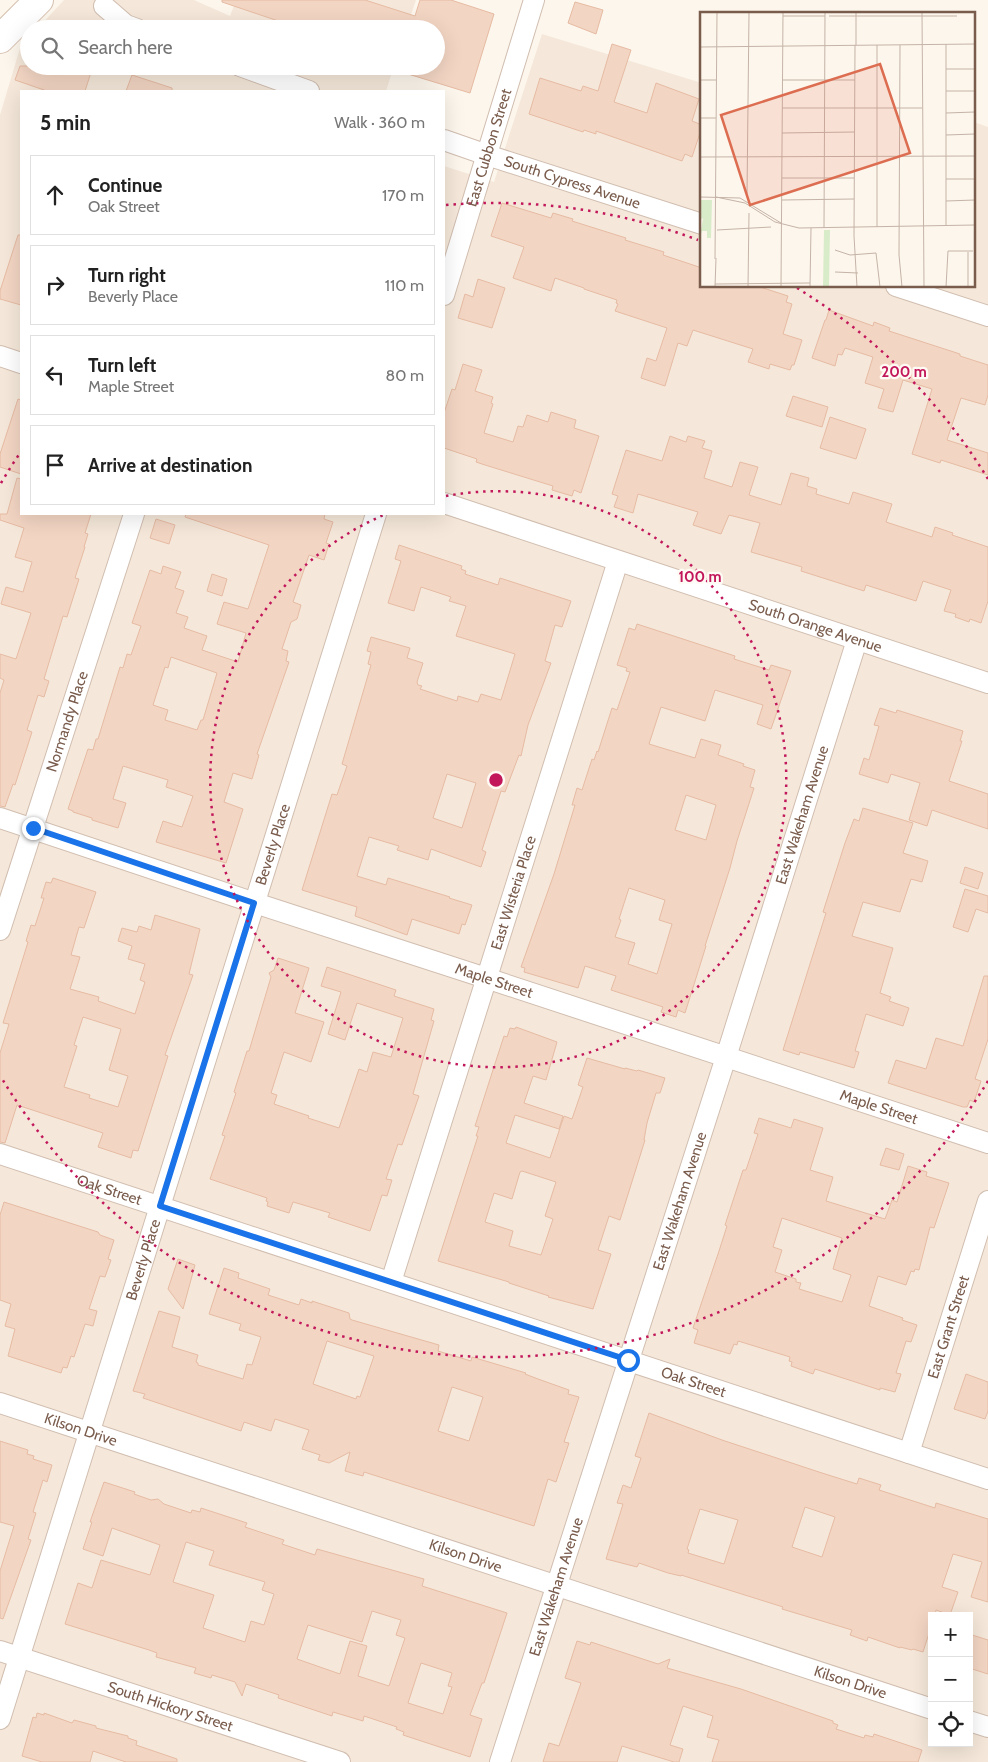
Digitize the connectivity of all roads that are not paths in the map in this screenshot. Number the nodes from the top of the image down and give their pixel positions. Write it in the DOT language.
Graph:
graph roads {
  1 [pos="39,0"];
  2 [pos="534,0"];
  3 [pos="104,6"];
  4 [pos="120,20"];
  5 [pos="0,38"];
  6 [pos="265,75"];
  7 [pos="307,90"];
  8 [pos="445,140"];
  9 [pos="488,155"];
  10 [pos="700,223"];
  11 [pos="902,288"];
  12 [pos="445,292"];
  13 [pos="988,316"];
  14 [pos="0,356"];
  15 [pos="20,362"];
  16 [pos="445,503"];
  17 [pos="134,515"];
  18 [pos="376,515"];
  19 [pos="618,560"];
  20 [pos="857,640"];
  21 [pos="988,684"];
  22 [pos="0,818"];
  23 [pos="33,828"];
  24 [pos="254,903"];
  25 [pos="0,930"];
  26 [pos="486,978"];
  27 [pos="726,1057"];
  28 [pos="988,1143"];
  29 [pos="0,1154"];
  30 [pos="988,1201"];
  31 [pos="160,1206"];
  32 [pos="391,1282"];
  33 [pos="628,1360"];
  34 [pos="0,1403"];
  35 [pos="90,1433"];
  36 [pos="909,1453"];
  37 [pos="988,1479"];
  38 [pos="557,1586"];
  39 [pos="0,1651"];
  40 [pos="19,1657"];
  41 [pos="928,1708"];
  42 [pos="0,1719"];
  43 [pos="973,1722"];
  44 [pos="988,1727"];
  45 [pos="340,1762"];
  46 [pos="500,1762"];
  1 -- 5 [label="street"];
  2 -- 9 [label="street, East Cubbon Street"];
  3 -- 4 [label="street"];
  6 -- 7 [label="street"];
  8 -- 9 [label="street, South Cypress Avenue"];
  9 -- 10 [label="street, South Cypress Avenue"];
  9 -- 12 [label="street, East Cubbon Street"];
  11 -- 13 [label="street"];
  14 -- 15 [label="street"];
  16 -- 19 [label="street, South Orange Avenue"];
  17 -- 23 [label="street, Normandy Place"];
  18 -- 24 [label="street, Beverly Place"];
  19 -- 20 [label="street, South Orange Avenue"];
  19 -- 26 [label="street, East Wisteria Place"];
  20 -- 21 [label="street, South Orange Avenue"];
  20 -- 27 [label="street, East Wakeham Avenue"];
  22 -- 23 [label="street, Maple Street"];
  23 -- 24 [label="street, Maple Street"];
  23 -- 25 [label="street, Normandy Place"];
  24 -- 26 [label="street, Maple Street"];
  24 -- 31 [label="street, Beverly Place"];
  26 -- 27 [label="street, Maple Street"];
  26 -- 32 [label="street, East Wisteria Place"];
  27 -- 28 [label="street, Maple Street"];
  27 -- 33 [label="street, East Wakeham Avenue"];
  29 -- 31 [label="street, Oak Street"];
  30 -- 36 [label="street, East Grant Street"];
  31 -- 32 [label="street, Oak Street"];
  31 -- 35 [label="street, Beverly Place"];
  32 -- 33 [label="street, Oak Street"];
  33 -- 36 [label="street, Oak Street"];
  33 -- 38 [label="street, East Wakeham Avenue"];
  34 -- 35 [label="street, Kilson Drive"];
  35 -- 38 [label="street, Kilson Drive"];
  35 -- 40 [label="street, Beverly Place"];
  36 -- 37 [label="street, Oak Street"];
  38 -- 41 [label="street, Kilson Drive"];
  38 -- 46 [label="street, East Wakeham Avenue"];
  39 -- 40 [label="street, South Hickory Street"];
  40 -- 42 [label="street, Beverly Place"];
  40 -- 45 [label="street, South Hickory Street"];
  43 -- 44 [label="street"];
}
